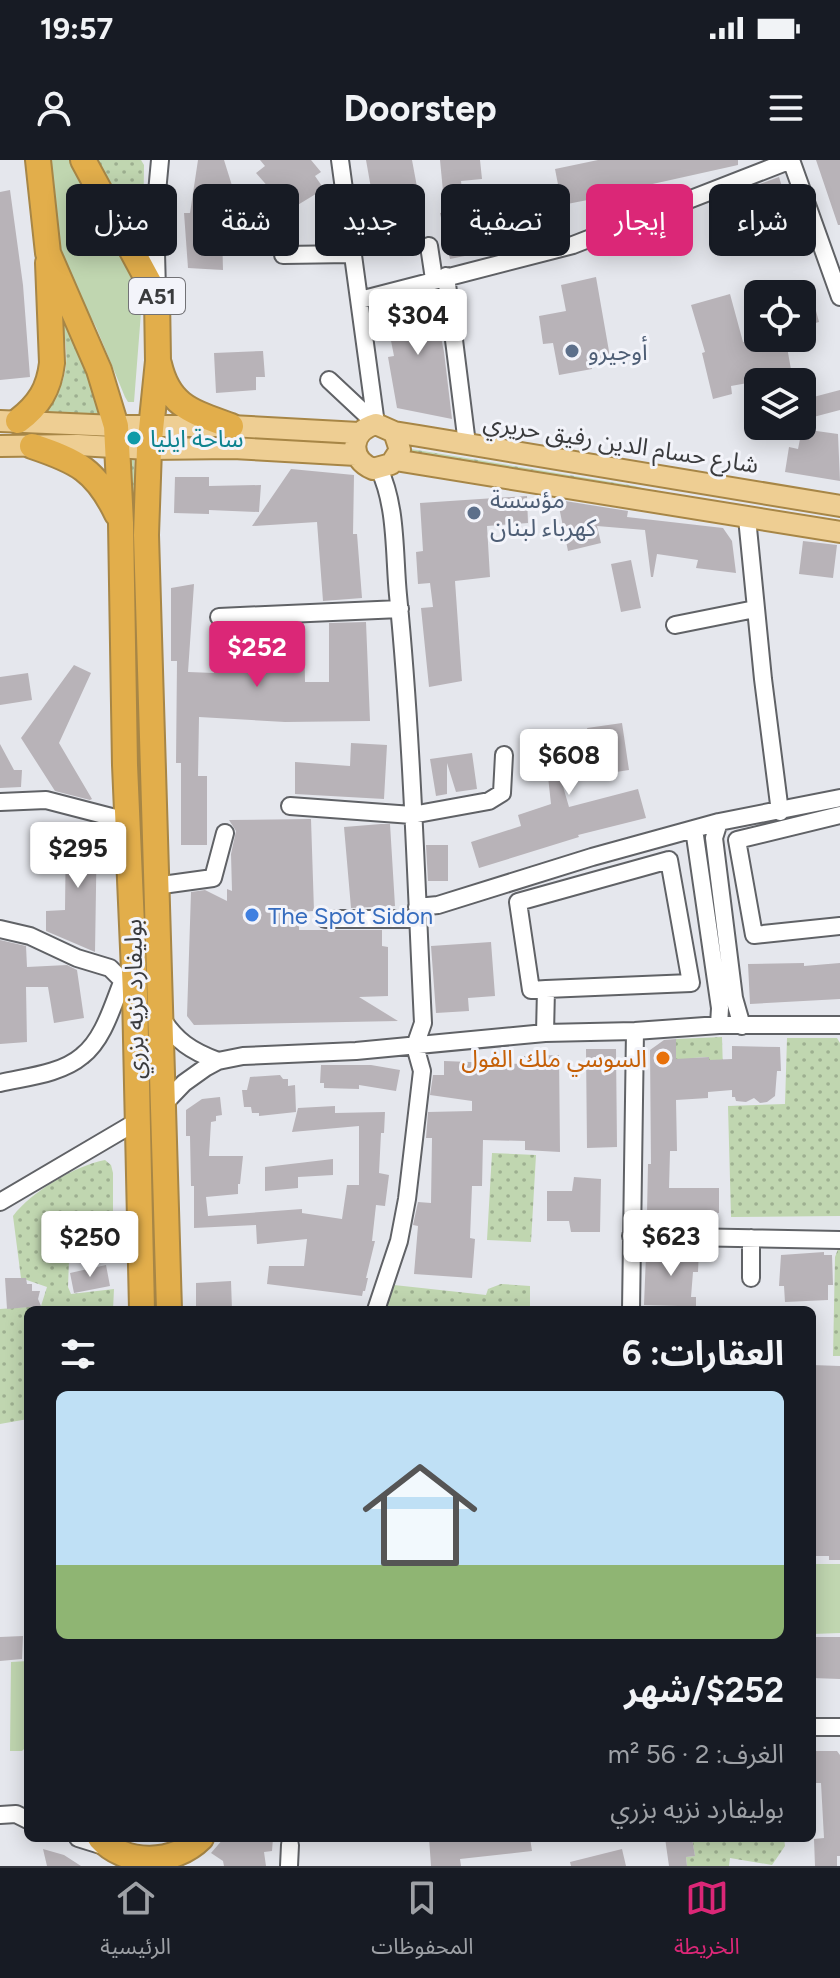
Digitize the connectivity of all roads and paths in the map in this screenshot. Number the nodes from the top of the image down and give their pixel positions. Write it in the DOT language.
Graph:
graph roads {
  1 [pos="38,160"];
  2 [pos="83,160"];
  3 [pos="160,160"];
  4 [pos="340,160"];
  5 [pos="791,160"];
  6 [pos="343,184"];
  7 [pos="429,246"];
  8 [pos="48,253"];
  9 [pos="351,256"];
  10 [pos="440,278"];
  11 [pos="157,297"];
  12 [pos="840,297"];
  13 [pos="360,300"];
  14 [pos="158,361"];
  15 [pos="329,380"];
  16 [pos="9,421"];
  17 [pos="231,426"];
  18 [pos="376,430"];
  19 [pos="116,437"];
  20 [pos="151,438"];
  21 [pos="467,444"];
  22 [pos="0,446"];
  23 [pos="32,446"];
  24 [pos="356,455"];
  25 [pos="387,464"];
  26 [pos="667,476"];
  27 [pos="668,504"];
  28 [pos="840,506"];
  29 [pos="747,518"];
  30 [pos="121,523"];
  31 [pos="840,532"];
  32 [pos="400,609"];
  33 [pos="755,609"];
  34 [pos="219,617"];
  35 [pos="675,625"];
  36 [pos="504,755"];
  37 [pos="840,798"];
  38 [pos="0,802"];
  39 [pos="290,806"];
  40 [pos="780,812"];
  41 [pos="412,815"];
  42 [pos="840,815"];
  43 [pos="127,821"];
  44 [pos="719,822"];
  45 [pos="694,829"];
  46 [pos="225,833"];
  47 [pos="155,886"];
  48 [pos="417,913"];
  49 [pos="325,919"];
  50 [pos="840,926"];
  51 [pos="0,929"];
  52 [pos="129,987"];
  53 [pos="546,989"];
  54 [pos="158,1013"];
  55 [pos="719,1025"];
  56 [pos="742,1026"];
  57 [pos="838,1029"];
  58 [pos="635,1031"];
  59 [pos="545,1033"];
  60 [pos="415,1046"];
  61 [pos="218,1061"];
  62 [pos="0,1083"];
  63 [pos="161,1107"];
  64 [pos="136,1122"];
  65 [pos="0,1202"];
  66 [pos="631,1236"];
  67 [pos="751,1238"];
  68 [pos="840,1240"];
  69 [pos="751,1278"];
  70 [pos="142,1306"];
  71 [pos="169,1306"];
  72 [pos="377,1306"];
  73 [pos="631,1306"];
  74 [pos="816,1727"];
  75 [pos="840,1727"];
  76 [pos="88,1842"];
  77 [pos="197,1842"];
  78 [pos="290,1845"];
  79 [pos="112,1851"];
  80 [pos="178,1860"];
  81 [pos="289,1866"];
  1 -- 8 [label="highway"];
  2 -- 11 [label="highway, A51"];
  3 -- 11 [label="street"];
  4 -- 6 [label="street"];
  5 -- 10 [label="street"];
  5 -- 12 [label="street"];
  7 -- 10 [label="street"];
  8 -- 16 [label="highway"];
  8 -- 19 [label="highway, بوليفارد نزيه بزري"];
  9 -- 13 [label="street"];
  10 -- 13 [label="street"];
  10 -- 21 [label="street"];
  11 -- 14 [label="highway, A51"];
  13 -- 18 [label="street"];
  14 -- 17 [label="highway"];
  14 -- 20 [label="highway, A51"];
  15 -- 18 [label="street"];
  16 -- 19 [label="main road, شارع حسام الدين رفيق حريري"];
  17 -- 18 [label="main road, شارع حسام الدين رفيق حريري"];
  17 -- 20 [label="main road, شارع حسام الدين رفيق حريري"];
  18 -- 21 [label="main road, شارع حسام الدين رفيق حريري"];
  18 -- 24 [label="main road"];
  18 -- 25 [label="main road"];
  19 -- 20 [label="main road, شارع حسام الدين رفيق حريري"];
  19 -- 23 [label="main road, شارع حسام الدين رفيق حريري"];
  19 -- 30 [label="highway, بوليفارد نزيه بزري"];
  20 -- 24 [label="main road, شارع حسام الدين رفيق حريري"];
  20 -- 47 [label="highway, بوليفارد نزيه بزري / A51"];
  21 -- 26 [label="main road, شارع حسام الدين رفيق حريري"];
  22 -- 23 [label="main road, شارع حسام الدين رفيق حريري"];
  23 -- 30 [label="highway"];
  24 -- 25 [label="main road"];
  25 -- 27 [label="main road"];
  25 -- 32 [label="street"];
  26 -- 27 [label="main road"];
  26 -- 28 [label="main road, شارع حسام الدين رفيق حريري"];
  27 -- 29 [label="main road"];
  29 -- 31 [label="main road"];
  29 -- 33 [label="street"];
  30 -- 43 [label="highway, بوليفارد نزيه بزري"];
  32 -- 34 [label="street"];
  32 -- 41 [label="street"];
  33 -- 35 [label="street"];
  33 -- 40 [label="street"];
  36 -- 41 [label="street"];
  37 -- 40 [label="street"];
  38 -- 43 [label="street"];
  39 -- 41 [label="street"];
  40 -- 44 [label="street"];
  41 -- 48 [label="street"];
  42 -- 50 [label="street"];
  43 -- 52 [label="highway, بوليفارد نزيه بزري"];
  44 -- 45 [label="street"];
  44 -- 56 [label="street"];
  45 -- 48 [label="street"];
  45 -- 55 [label="street"];
  46 -- 47 [label="street"];
  47 -- 54 [label="highway, بوليفارد نزيه بزري / A51"];
  48 -- 49 [label="street"];
  48 -- 60 [label="street"];
  51 -- 52 [label="street"];
  52 -- 62 [label="street"];
  52 -- 64 [label="highway, بوليفارد نزيه بزري"];
  53 -- 53 [label="street"];
  53 -- 59 [label="street"];
  54 -- 61 [label="street"];
  54 -- 63 [label="highway, بوليفارد نزيه بزري / A51"];
  55 -- 56 [label="street"];
  55 -- 58 [label="street"];
  56 -- 57 [label="street"];
  58 -- 59 [label="street"];
  58 -- 66 [label="street"];
  59 -- 60 [label="street"];
  60 -- 61 [label="street"];
  60 -- 72 [label="street"];
  61 -- 63 [label="street"];
  63 -- 71 [label="highway, بوليفارد نزيه بزري / A51"];
  64 -- 65 [label="street"];
  64 -- 70 [label="highway, بوليفارد نزيه بزري"];
  66 -- 67 [label="street"];
  66 -- 73 [label="street"];
  67 -- 68 [label="street"];
  67 -- 69 [label="street"];
  74 -- 75 [label="street"];
  76 -- 79 [label="street"];
  77 -- 80 [label="highway"];
  78 -- 81 [label="street"];
  79 -- 80 [label="highway"];
}
